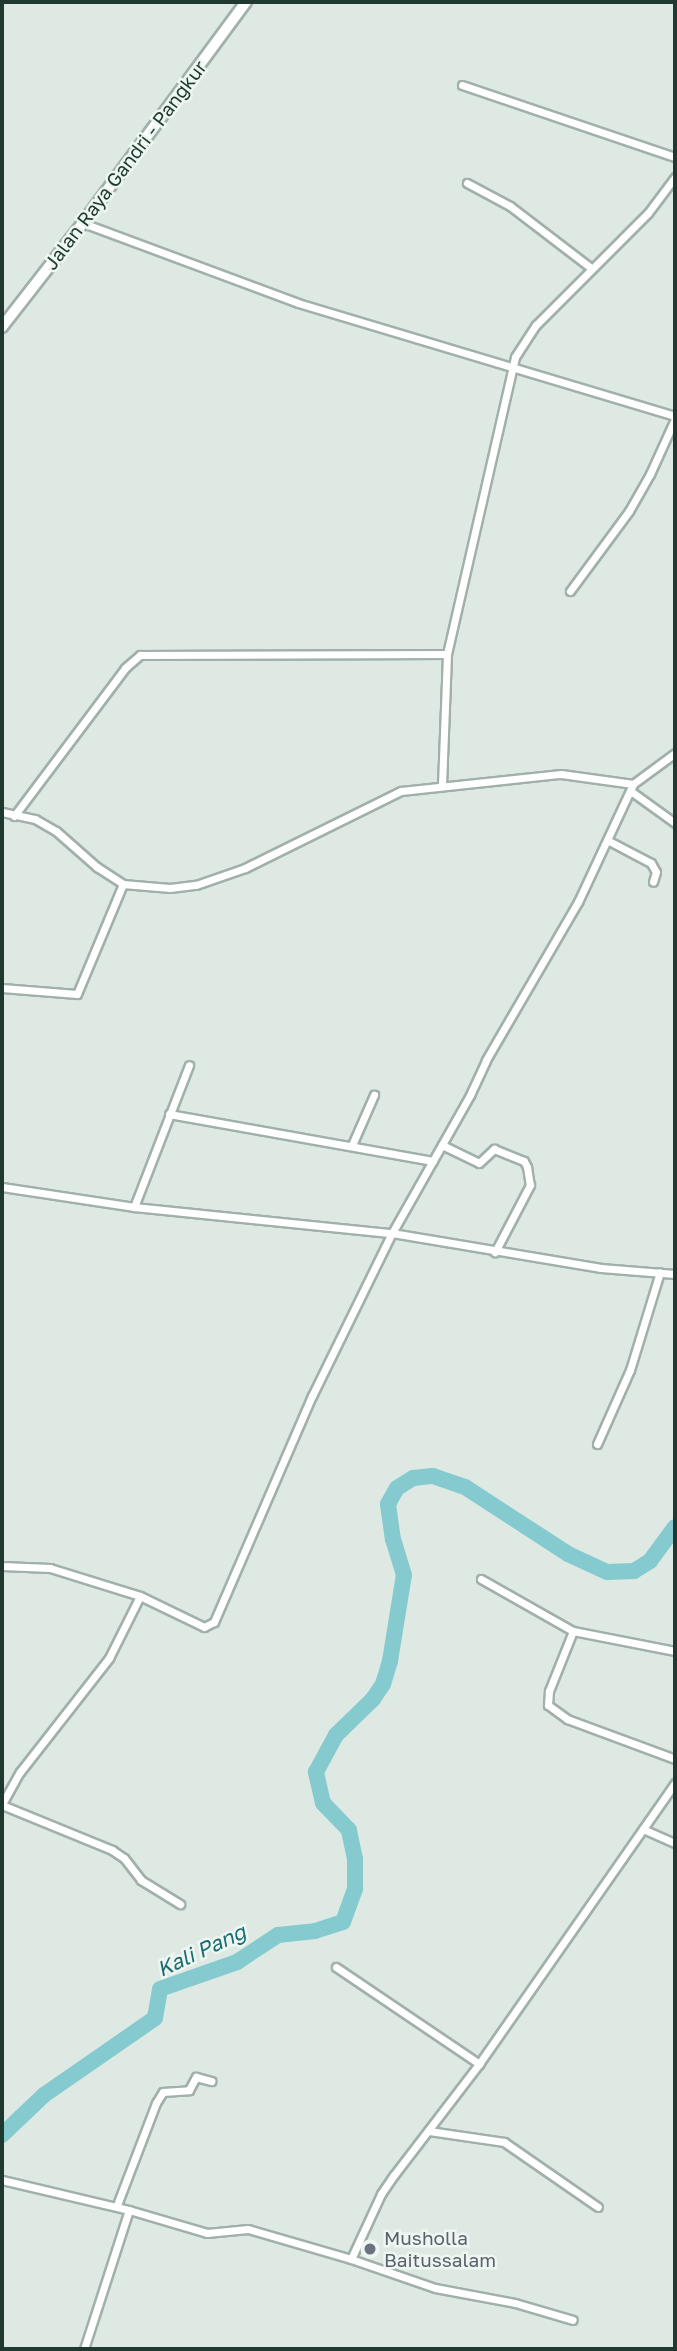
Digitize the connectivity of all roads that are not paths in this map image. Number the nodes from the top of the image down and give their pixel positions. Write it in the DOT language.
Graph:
graph roads {
  1 [pos="246,2"];
  2 [pos="462,85"];
  3 [pos="675,157"];
  4 [pos="675,177"];
  5 [pos="467,183"];
  6 [pos="83,223"];
  7 [pos="591,268"];
  8 [pos="2,327"];
  9 [pos="512,366"];
  10 [pos="675,417"];
  11 [pos="570,590"];
  12 [pos="448,659"];
  13 [pos="675,753"];
  14 [pos="442,785"];
  15 [pos="632,788"];
  16 [pos="2,812"];
  17 [pos="14,816"];
  18 [pos="675,823"];
  19 [pos="609,841"];
  20 [pos="653,882"];
  21 [pos="123,884"];
  22 [pos="2,988"];
  23 [pos="189,1065"];
  24 [pos="374,1095"];
  25 [pos="169,1114"];
  26 [pos="352,1145"];
  27 [pos="442,1145"];
  28 [pos="433,1161"];
  29 [pos="2,1187"];
  30 [pos="134,1206"];
  31 [pos="391,1233"];
  32 [pos="495,1252"];
  33 [pos="660,1272"];
  34 [pos="675,1274"];
  35 [pos="597,1444"];
  36 [pos="2,1566"];
  37 [pos="481,1579"];
  38 [pos="140,1596"];
  39 [pos="573,1630"];
  40 [pos="675,1651"];
  41 [pos="675,1759"];
  42 [pos="675,1783"];
  43 [pos="2,1804"];
  44 [pos="643,1829"];
  45 [pos="675,1843"];
  46 [pos="180,1904"];
  47 [pos="336,1967"];
  48 [pos="479,2064"];
  49 [pos="211,2081"];
  50 [pos="429,2131"];
  51 [pos="2,2180"];
  52 [pos="117,2206"];
  53 [pos="598,2207"];
  54 [pos="129,2210"];
  55 [pos="351,2259"];
  56 [pos="573,2320"];
  57 [pos="84,2349"];
  1 -- 6 [label="street, Jalan Raya Gandri - Pangkur"];
  2 -- 3 [label="street"];
  4 -- 7 [label="street"];
  5 -- 7 [label="street"];
  6 -- 8 [label="street, Jalan Raya Gandri - Pangkur"];
  6 -- 9 [label="street"];
  7 -- 9 [label="street"];
  9 -- 10 [label="street"];
  9 -- 12 [label="street"];
  10 -- 11 [label="street"];
  12 -- 14 [label="street"];
  12 -- 17 [label="street"];
  13 -- 15 [label="street"];
  14 -- 15 [label="street"];
  14 -- 21 [label="street"];
  15 -- 18 [label="street"];
  15 -- 19 [label="street"];
  16 -- 17 [label="street"];
  17 -- 21 [label="street"];
  19 -- 20 [label="street"];
  19 -- 27 [label="street"];
  21 -- 22 [label="street"];
  23 -- 25 [label="street"];
  24 -- 26 [label="street"];
  25 -- 26 [label="street"];
  25 -- 30 [label="street"];
  26 -- 28 [label="street"];
  27 -- 28 [label="street"];
  27 -- 32 [label="street"];
  28 -- 31 [label="street"];
  29 -- 30 [label="street"];
  30 -- 31 [label="street"];
  31 -- 32 [label="street"];
  31 -- 38 [label="street"];
  32 -- 33 [label="street"];
  33 -- 34 [label="street"];
  33 -- 35 [label="street"];
  36 -- 38 [label="street"];
  37 -- 39 [label="street"];
  38 -- 43 [label="street"];
  39 -- 40 [label="street"];
  39 -- 41 [label="street"];
  42 -- 44 [label="street"];
  43 -- 46 [label="street"];
  44 -- 45 [label="street"];
  44 -- 48 [label="street"];
  47 -- 48 [label="street"];
  48 -- 50 [label="street"];
  49 -- 52 [label="street"];
  50 -- 53 [label="street"];
  50 -- 55 [label="street"];
  51 -- 52 [label="street"];
  52 -- 54 [label="street"];
  54 -- 55 [label="street"];
  54 -- 57 [label="street"];
  55 -- 56 [label="street"];
}
